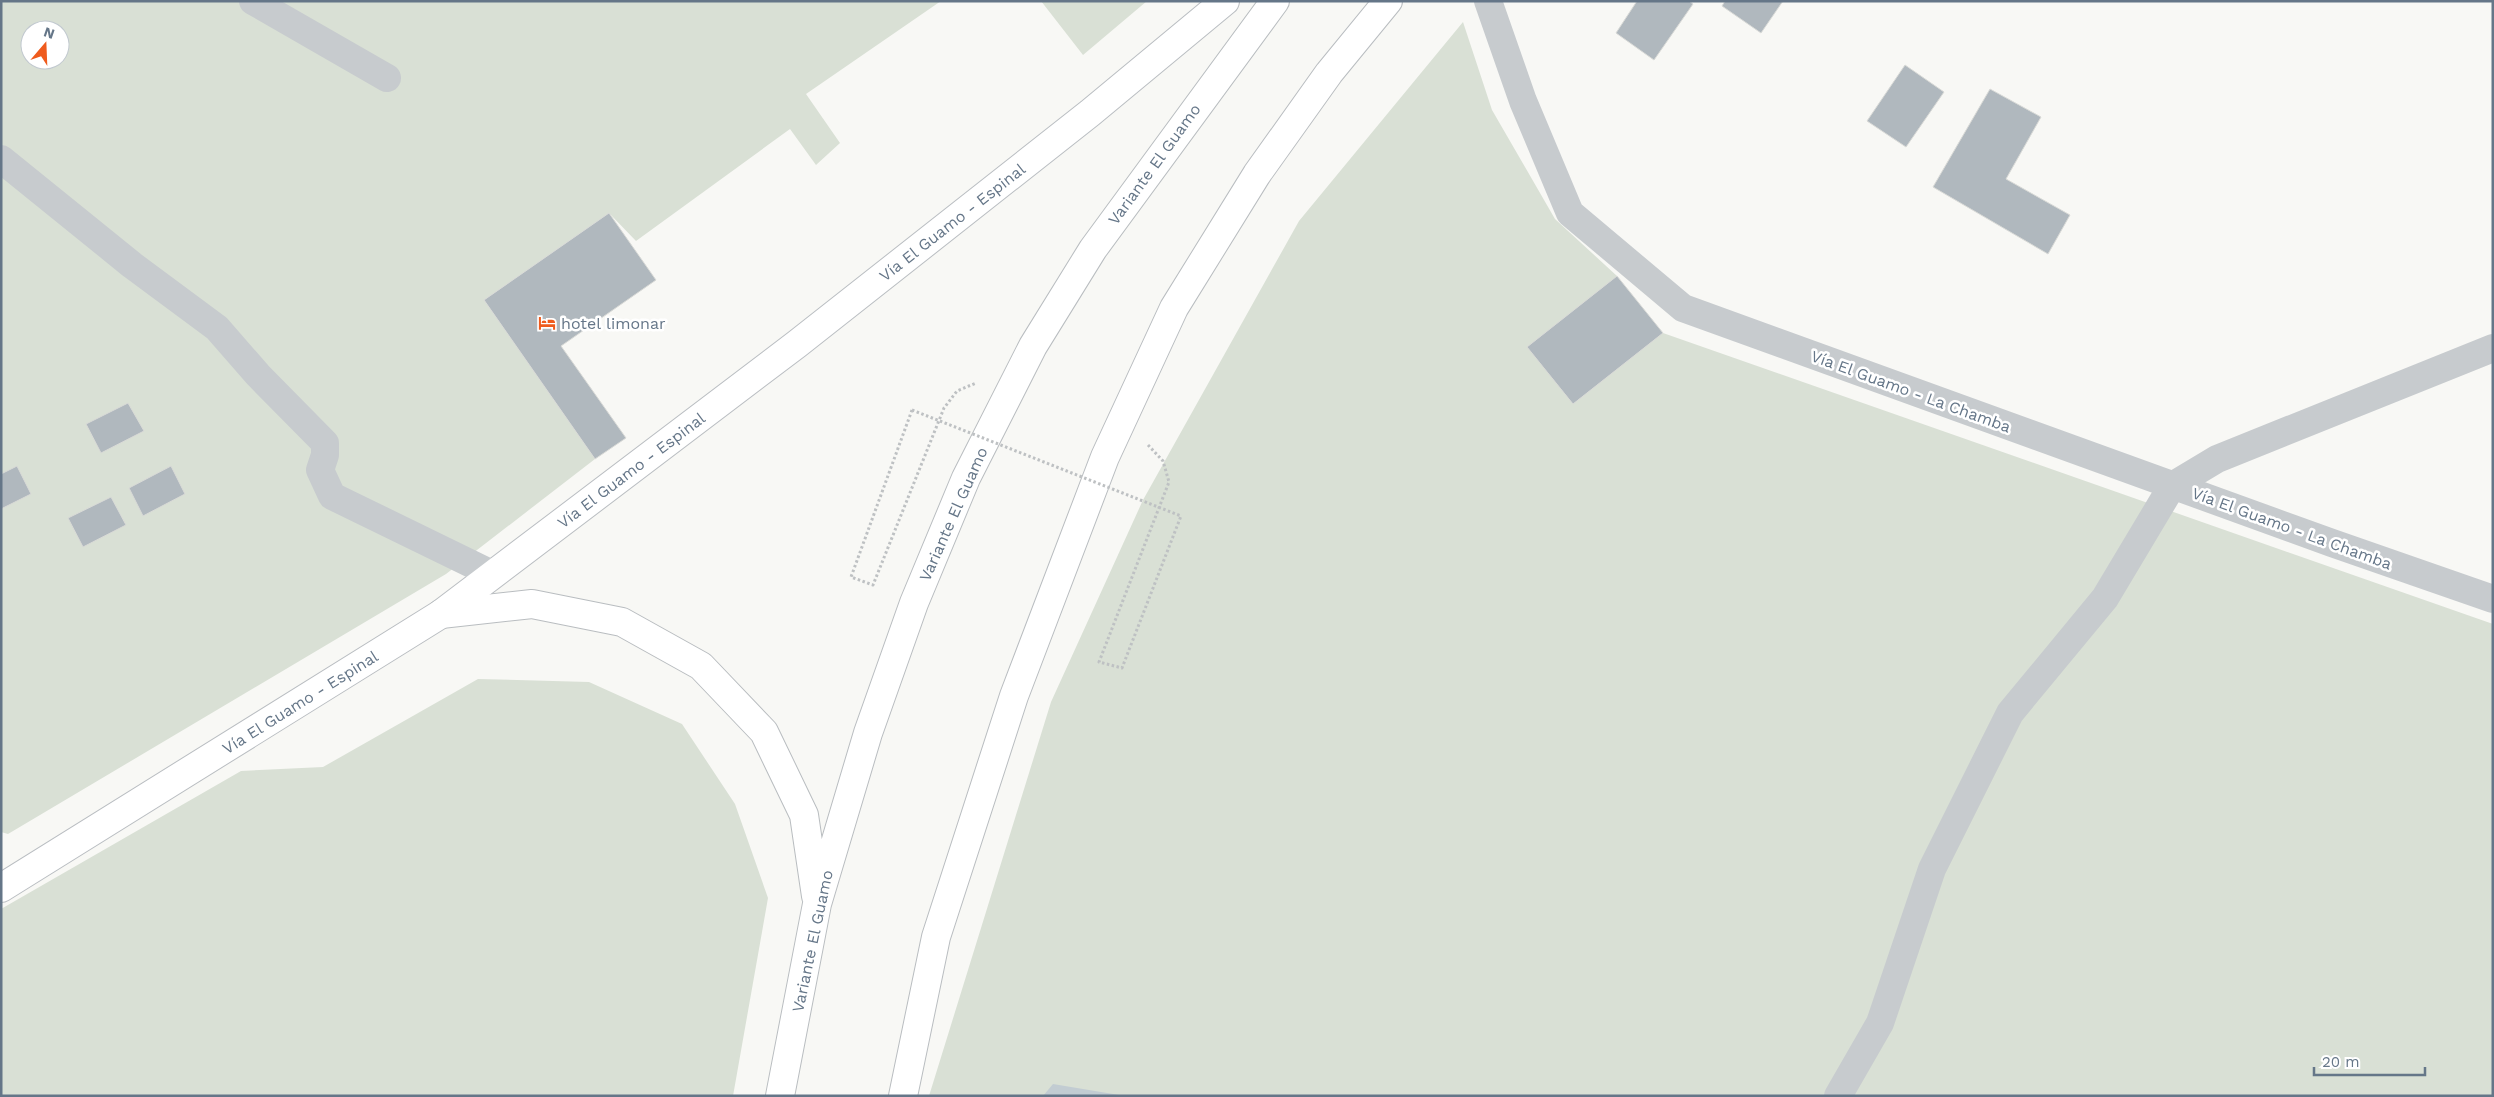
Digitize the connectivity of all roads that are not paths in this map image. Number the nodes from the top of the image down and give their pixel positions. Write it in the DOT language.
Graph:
graph roads {
  1 [pos="253,1"];
  2 [pos="1225,1"];
  3 [pos="1275,1"];
  4 [pos="1388,1"];
  5 [pos="1488,1"];
  6 [pos="387,78"];
  7 [pos="1,159"];
  8 [pos="2493,348"];
  9 [pos="2172,486"];
  10 [pos="492,574"];
  11 [pos="2493,599"];
  12 [pos="441,614"];
  13 [pos="1,888"];
  14 [pos="817,904"];
  15 [pos="780,1096"];
  16 [pos="903,1096"];
  17 [pos="1838,1096"];
  1 -- 6 [label="street"];
  2 -- 10 [label="main road, Vía El Guamo - Espinal"];
  3 -- 14 [label="main road, Variante El Guamo"];
  4 -- 16 [label="main road"];
  5 -- 9 [label="street, Vía El Guamo - La Chamba"];
  7 -- 10 [label="street"];
  8 -- 9 [label="street"];
  9 -- 11 [label="street, Vía El Guamo - La Chamba"];
  9 -- 17 [label="street"];
  10 -- 12 [label="main road, Vía El Guamo - Espinal"];
  12 -- 13 [label="main road, Vía El Guamo - Espinal"];
  12 -- 14 [label="main road"];
  14 -- 15 [label="main road, Variante El Guamo"];
}
